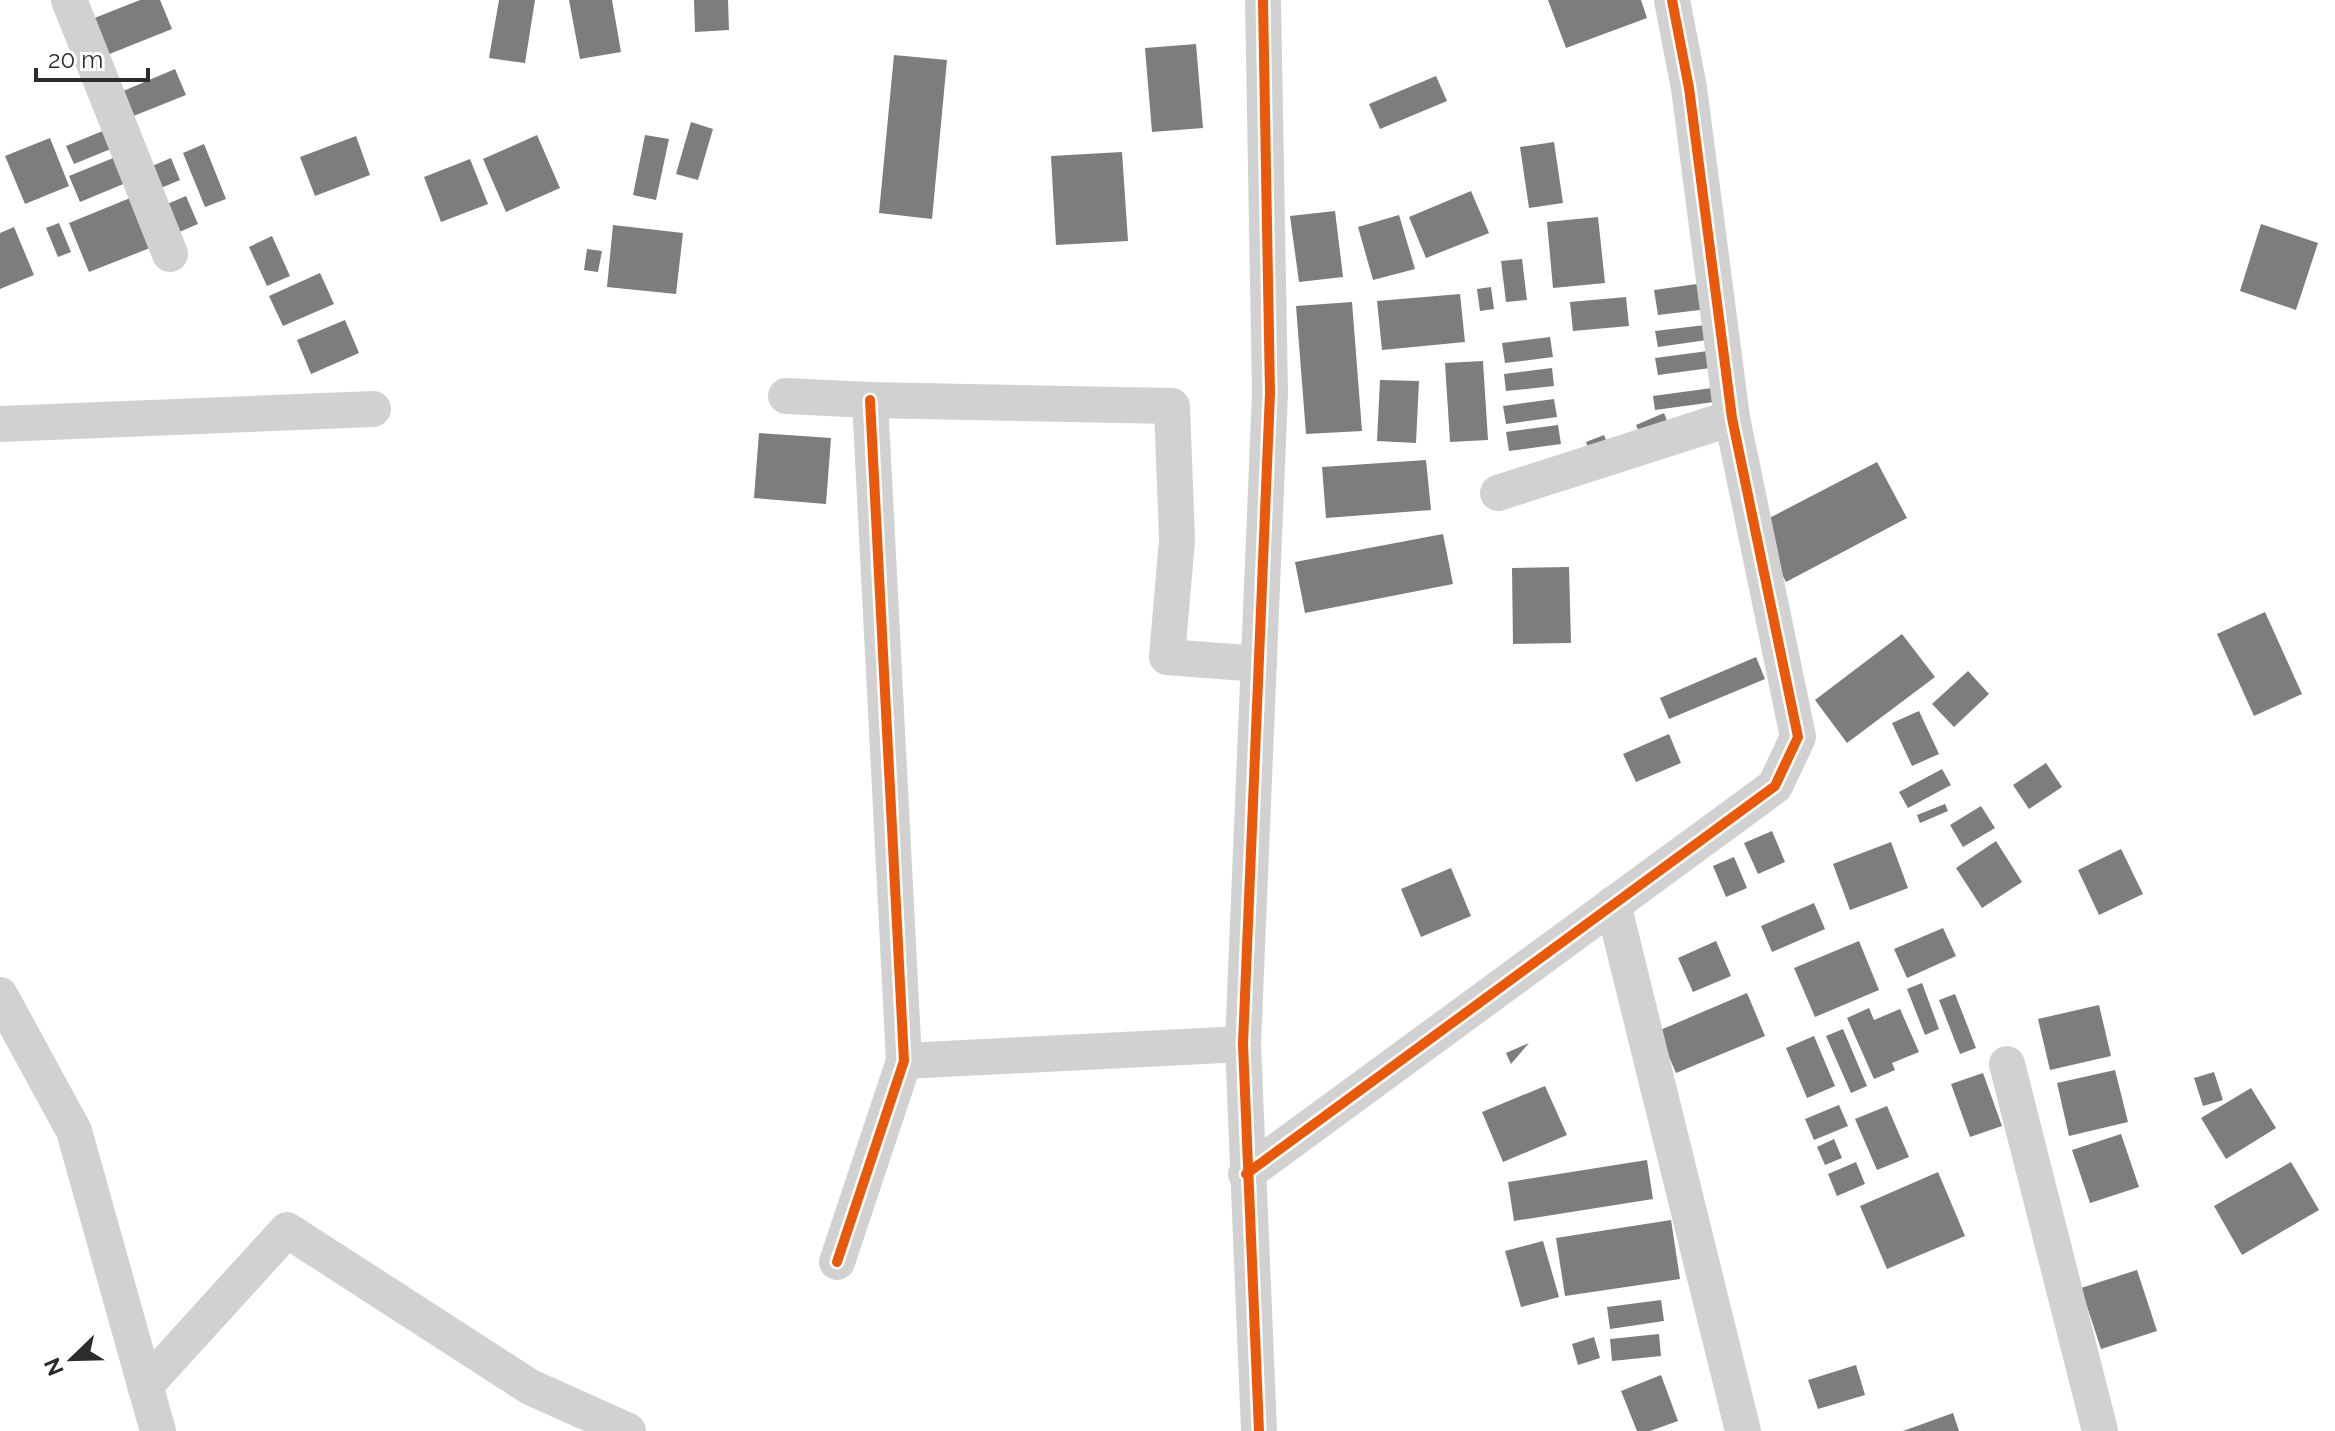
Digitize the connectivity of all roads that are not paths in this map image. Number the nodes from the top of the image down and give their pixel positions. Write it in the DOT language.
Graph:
graph roads {
  1 [pos="69,0"];
  2 [pos="1263,0"];
  3 [pos="1672,0"];
  4 [pos="170,254"];
  5 [pos="786,396"];
  6 [pos="870,400"];
  7 [pos="373,409"];
  8 [pos="1732,418"];
  9 [pos="0,424"];
  10 [pos="1498,493"];
  11 [pos="1259,664"];
  12 [pos="1613,904"];
  13 [pos="0,995"];
  14 [pos="1243,1044"];
  15 [pos="904,1061"];
  16 [pos="2007,1064"];
  17 [pos="1246,1174"];
  18 [pos="837,1262"];
  19 [pos="145,1386"];
  20 [pos="158,1431"];
  21 [pos="628,1431"];
  22 [pos="1259,1431"];
  23 [pos="1743,1431"];
  24 [pos="2100,1431"];
  1 -- 4 [label="street"];
  2 -- 11 [label="street"];
  3 -- 8 [label="street"];
  5 -- 6 [label="street"];
  6 -- 11 [label="street"];
  6 -- 15 [label="street"];
  7 -- 9 [label="street"];
  8 -- 10 [label="street"];
  8 -- 12 [label="street"];
  11 -- 14 [label="street"];
  12 -- 17 [label="street"];
  12 -- 23 [label="street"];
  13 -- 19 [label="street"];
  14 -- 15 [label="street"];
  14 -- 17 [label="street"];
  15 -- 18 [label="street"];
  16 -- 24 [label="street"];
  17 -- 22 [label="street"];
  19 -- 20 [label="street"];
  19 -- 21 [label="street"];
}
